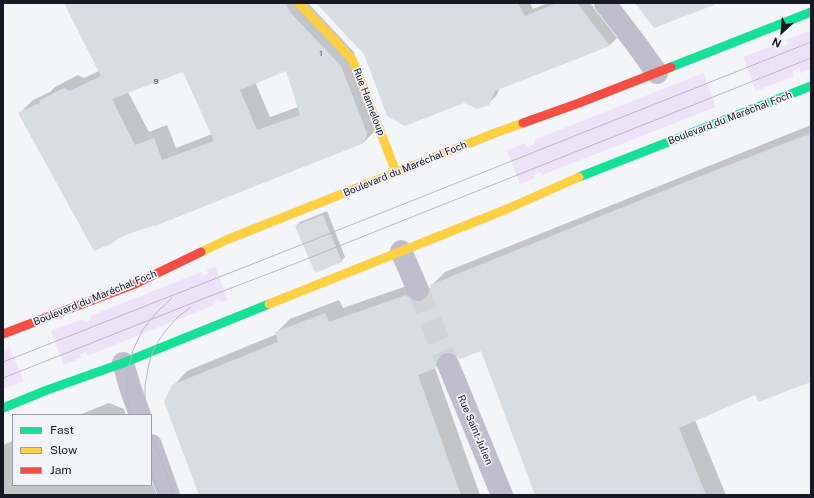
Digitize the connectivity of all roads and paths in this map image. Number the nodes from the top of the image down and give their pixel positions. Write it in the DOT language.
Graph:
graph roads {
  1 [pos="299,3"];
  2 [pos="605,3"];
  3 [pos="811,12"];
  4 [pos="657,73"];
  5 [pos="811,86"];
  6 [pos="396,172"];
  7 [pos="401,251"];
  8 [pos="418,290"];
  9 [pos="3,334"];
  10 [pos="123,363"];
  11 [pos="448,364"];
  12 [pos="3,408"];
  13 [pos="140,414"];
  14 [pos="152,448"];
  15 [pos="169,495"];
  16 [pos="502,495"];
  1 -- 6 [label="main road, Rue Hanneloup"];
  2 -- 4 [label="street"];
  3 -- 4 [label="main road, Boulevard du Maréchal Foch"];
  4 -- 6 [label="main road, Boulevard du Maréchal Foch"];
  5 -- 7 [label="main road, Boulevard du Maréchal Foch"];
  6 -- 9 [label="main road, Boulevard du Maréchal Foch"];
  7 -- 8 [label="street"];
  7 -- 10 [label="main road, Boulevard du Maréchal Foch"];
  10 -- 12 [label="main road, Boulevard du Maréchal Foch"];
  10 -- 13 [label="street"];
  11 -- 16 [label="street, Rue Saint-Julien"];
  14 -- 15 [label="street"];
}
